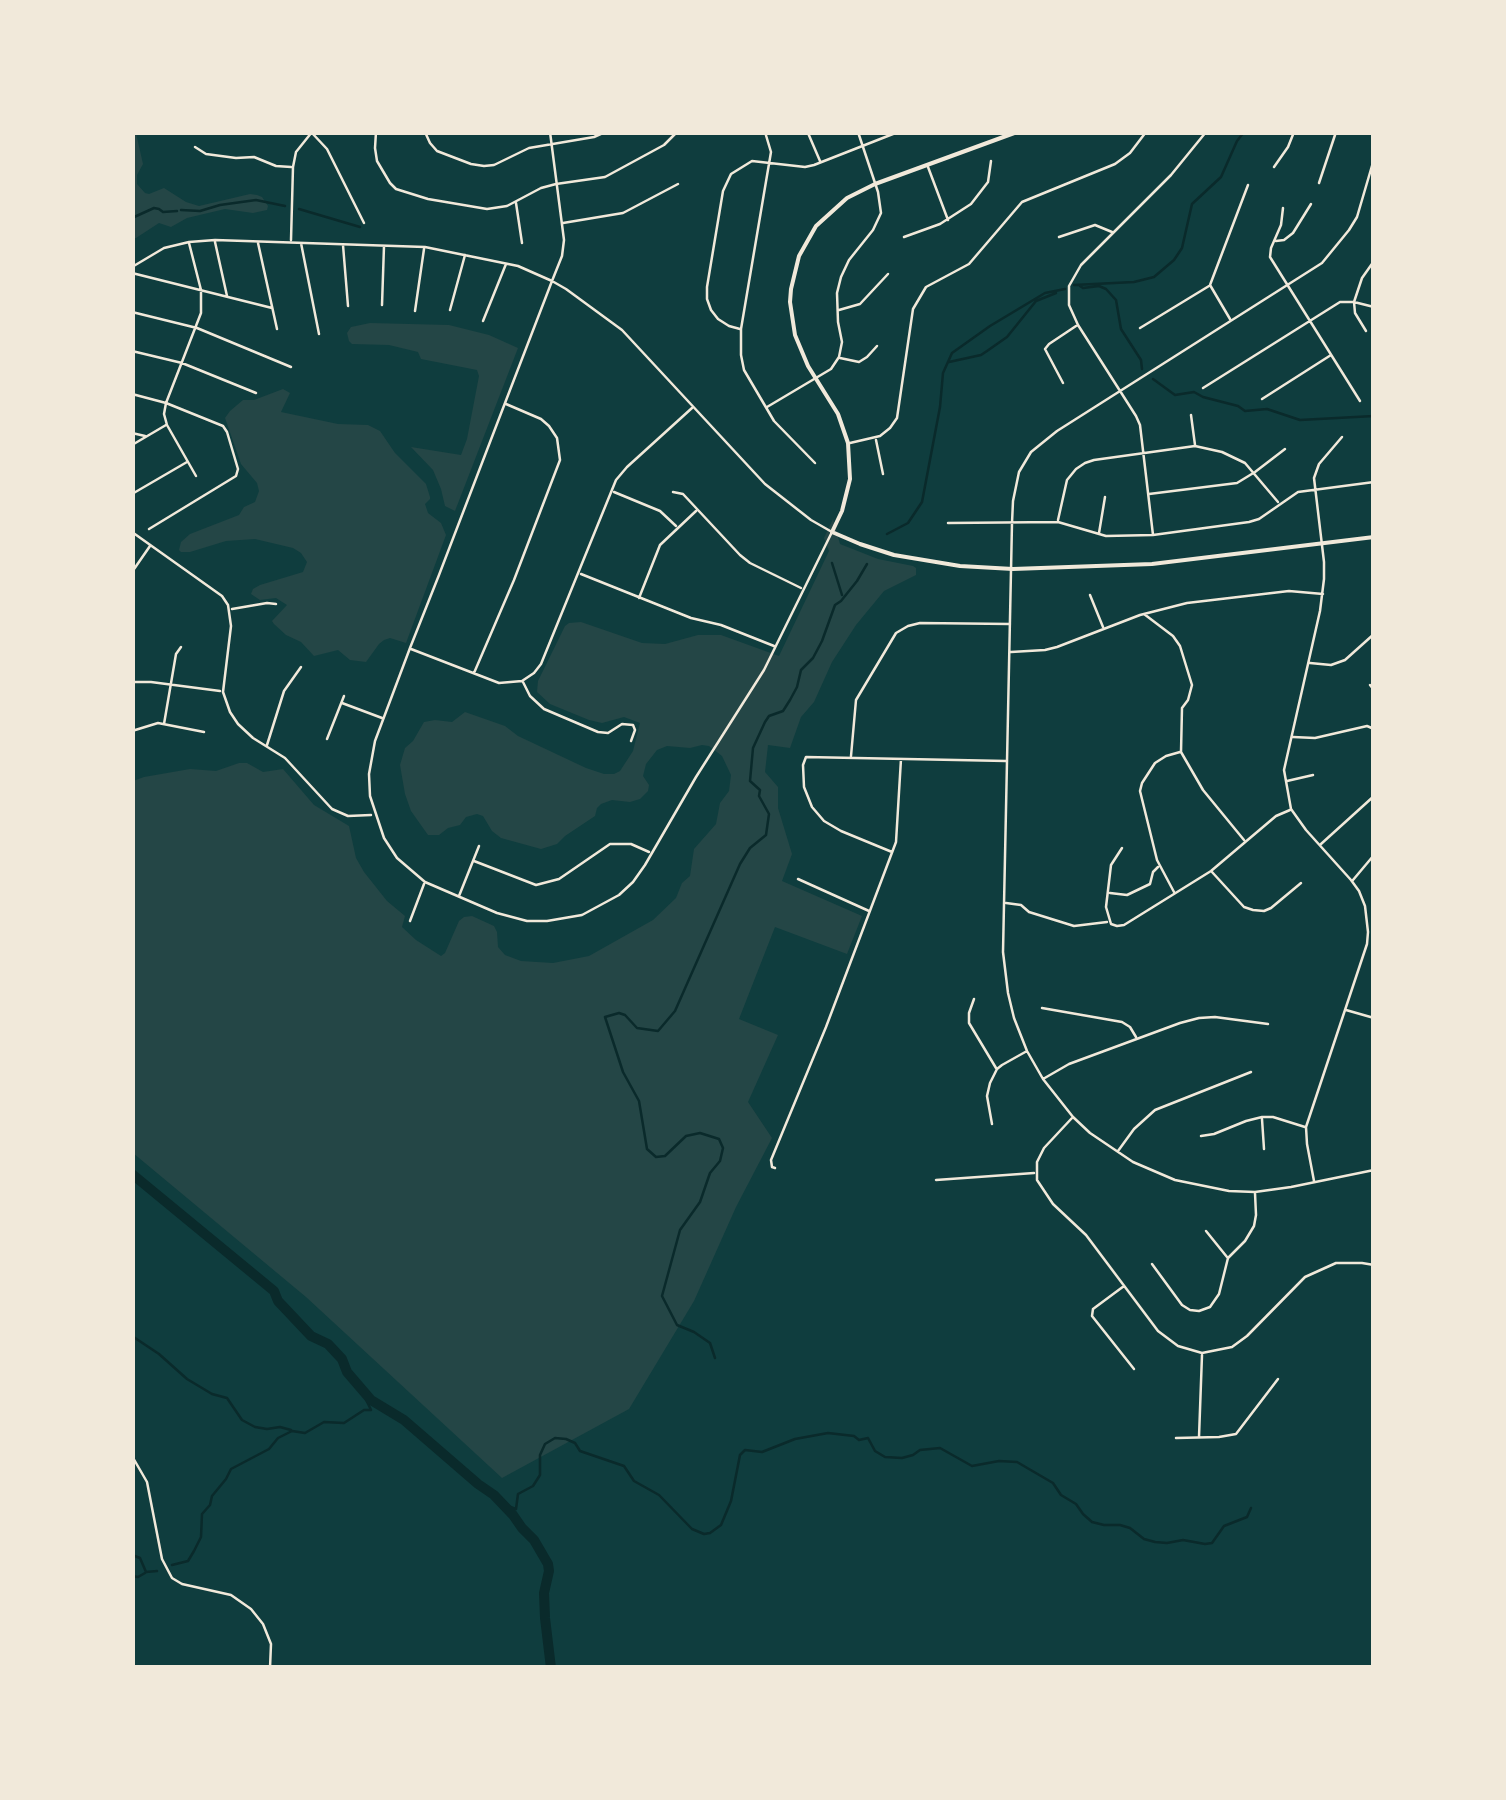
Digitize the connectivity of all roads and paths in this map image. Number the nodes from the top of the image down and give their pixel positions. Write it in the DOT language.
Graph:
graph roads {
  1 [pos="376,132"];
  2 [pos="426,132"];
  3 [pos="550,132"];
  4 [pos="605,132"];
  5 [pos="677,132"];
  6 [pos="765,132"];
  7 [pos="858,132"];
  8 [pos="898,132"];
  9 [pos="1017,132"];
  10 [pos="1146,132"];
  11 [pos="1206,132"];
  12 [pos="1294,132"];
  13 [pos="1336,132"];
  14 [pos="311,133"];
  15 [pos="808,133"];
  16 [pos="552,145"];
  17 [pos="862,146"];
  18 [pos="195,147"];
  19 [pos="1374,159"];
  20 [pos="992,161"];
  21 [pos="820,162"];
  22 [pos="769,163"];
  23 [pos="928,166"];
  24 [pos="292,167"];
  25 [pos="1274,167"];
  26 [pos="1319,183"];
  27 [pos="556,184"];
  28 [pos="678,184"];
  29 [pos="876,184"];
  30 [pos="1248,184"];
  31 [pos="516,202"];
  32 [pos="1311,204"];
  33 [pos="1284,208"];
  34 [pos="948,220"];
  35 [pos="364,223"];
  36 [pos="562,224"];
  37 [pos="1113,233"];
  38 [pos="904,237"];
  39 [pos="1059,237"];
  40 [pos="215,240"];
  41 [pos="1274,241"];
  42 [pos="189,242"];
  43 [pos="258,242"];
  44 [pos="290,242"];
  45 [pos="301,242"];
  46 [pos="343,243"];
  47 [pos="384,244"];
  48 [pos="522,244"];
  49 [pos="425,247"];
  50 [pos="466,254"];
  51 [pos="1374,261"];
  52 [pos="506,262"];
  53 [pos="132,267"];
  54 [pos="132,273"];
  55 [pos="888,274"];
  56 [pos="552,281"];
  57 [pos="1210,285"];
  58 [pos="1288,286"];
  59 [pos="200,290"];
  60 [pos="227,296"];
  61 [pos="1354,302"];
  62 [pos="382,304"];
  63 [pos="348,306"];
  64 [pos="1374,307"];
  65 [pos="272,308"];
  66 [pos="450,310"];
  67 [pos="837,310"];
  68 [pos="415,311"];
  69 [pos="132,312"];
  70 [pos="1231,320"];
  71 [pos="1310,320"];
  72 [pos="483,321"];
  73 [pos="1078,325"];
  74 [pos="196,328"];
  75 [pos="1140,328"];
  76 [pos="277,329"];
  77 [pos="740,329"];
  78 [pos="1366,331"];
  79 [pos="319,334"];
  80 [pos="877,346"];
  81 [pos="132,350"];
  82 [pos="1332,354"];
  83 [pos="839,357"];
  84 [pos="182,363"];
  85 [pos="291,366"];
  86 [pos="817,378"];
  87 [pos="1064,382"];
  88 [pos="1203,388"];
  89 [pos="1120,392"];
  90 [pos="132,394"];
  91 [pos="256,394"];
  92 [pos="1262,399"];
  93 [pos="1360,401"];
  94 [pos="166,403"];
  95 [pos="504,403"];
  96 [pos="693,407"];
  97 [pos="766,408"];
  98 [pos="1192,415"];
  99 [pos="167,424"];
  100 [pos="132,433"];
  101 [pos="146,436"];
  102 [pos="1342,437"];
  103 [pos="876,438"];
  104 [pos="848,443"];
  105 [pos="132,445"];
  106 [pos="1195,446"];
  107 [pos="1285,449"];
  108 [pos="1143,454"];
  109 [pos="188,461"];
  110 [pos="815,462"];
  111 [pos="1255,472"];
  112 [pos="883,474"];
  113 [pos="196,476"];
  114 [pos="1374,482"];
  115 [pos="1315,490"];
  116 [pos="612,491"];
  117 [pos="672,492"];
  118 [pos="132,494"];
  119 [pos="1148,494"];
  120 [pos="1105,496"];
  121 [pos="1279,503"];
  122 [pos="698,510"];
  123 [pos="1058,522"];
  124 [pos="948,523"];
  125 [pos="1012,524"];
  126 [pos="678,527"];
  127 [pos="150,529"];
  128 [pos="132,532"];
  129 [pos="832,532"];
  130 [pos="1099,535"];
  131 [pos="1153,535"];
  132 [pos="1374,538"];
  133 [pos="1322,544"];
  134 [pos="151,545"];
  135 [pos="1013,569"];
  136 [pos="132,572"];
  137 [pos="579,573"];
  138 [pos="803,589"];
  139 [pos="1322,594"];
  140 [pos="1090,596"];
  141 [pos="639,598"];
  142 [pos="276,604"];
  143 [pos="230,610"];
  144 [pos="1144,614"];
  145 [pos="1010,624"];
  146 [pos="1103,629"];
  147 [pos="1374,634"];
  148 [pos="776,646"];
  149 [pos="181,647"];
  150 [pos="410,648"];
  151 [pos="1010,652"];
  152 [pos="1308,662"];
  153 [pos="301,668"];
  154 [pos="474,673"];
  155 [pos="522,681"];
  156 [pos="132,682"];
  157 [pos="171,684"];
  158 [pos="223,692"];
  159 [pos="344,696"];
  160 [pos="341,702"];
  161 [pos="384,718"];
  162 [pos="164,724"];
  163 [pos="1374,729"];
  164 [pos="132,731"];
  165 [pos="204,732"];
  166 [pos="1292,737"];
  167 [pos="326,739"];
  168 [pos="631,741"];
  169 [pos="267,747"];
  170 [pos="1181,752"];
  171 [pos="852,757"];
  172 [pos="901,759"];
  173 [pos="1008,761"];
  174 [pos="1313,775"];
  175 [pos="1285,782"];
  176 [pos="1374,796"];
  177 [pos="1291,810"];
  178 [pos="374,814"];
  179 [pos="1245,841"];
  180 [pos="1320,845"];
  181 [pos="480,846"];
  182 [pos="1122,848"];
  183 [pos="892,852"];
  184 [pos="652,853"];
  185 [pos="1374,855"];
  186 [pos="474,861"];
  187 [pos="1158,866"];
  188 [pos="1210,871"];
  189 [pos="798,879"];
  190 [pos="1352,881"];
  191 [pos="425,882"];
  192 [pos="1301,883"];
  193 [pos="1108,893"];
  194 [pos="1174,894"];
  195 [pos="458,898"];
  196 [pos="1004,903"];
  197 [pos="870,912"];
  198 [pos="410,921"];
  199 [pos="1110,922"];
  200 [pos="974,998"];
  201 [pos="1042,1008"];
  202 [pos="1344,1009"];
  203 [pos="1374,1018"];
  204 [pos="1268,1024"];
  205 [pos="1136,1038"];
  206 [pos="1027,1052"];
  207 [pos="997,1069"];
  208 [pos="1251,1072"];
  209 [pos="1043,1080"];
  210 [pos="1073,1117"];
  211 [pos="1262,1117"];
  212 [pos="992,1124"];
  213 [pos="1306,1127"];
  214 [pos="1201,1136"];
  215 [pos="1264,1149"];
  216 [pos="1118,1153"];
  217 [pos="776,1168"];
  218 [pos="1374,1170"];
  219 [pos="1035,1173"];
  220 [pos="936,1180"];
  221 [pos="1314,1182"];
  222 [pos="1255,1192"];
  223 [pos="1206,1231"];
  224 [pos="1228,1258"];
  225 [pos="1152,1264"];
  226 [pos="1374,1265"];
  227 [pos="1125,1286"];
  228 [pos="1202,1353"];
  229 [pos="1134,1369"];
  230 [pos="1278,1380"];
  231 [pos="1199,1437"];
  232 [pos="1176,1438"];
  233 [pos="132,1456"];
  234 [pos="270,1668"];
  1 -- 31 [label="street"];
  2 -- 16 [label="street"];
  3 -- 16 [label="street"];
  4 -- 16 [label="street"];
  5 -- 27 [label="street"];
  6 -- 22 [label="street"];
  7 -- 17 [label="street"];
  8 -- 17 [label="street"];
  9 -- 23 [label="street"];
  10 -- 103 [label="street"];
  11 -- 37 [label="street"];
  12 -- 25 [label="street"];
  13 -- 26 [label="street"];
  14 -- 24 [label="street"];
  14 -- 35 [label="street"];
  15 -- 21 [label="street"];
  16 -- 27 [label="street"];
  17 -- 21 [label="street"];
  17 -- 29 [label="street"];
  18 -- 24 [label="street"];
  19 -- 58 [label="street"];
  20 -- 34 [label="street"];
  21 -- 22 [label="street"];
  22 -- 77 [label="street"];
  22 -- 77 [label="street"];
  23 -- 29 [label="street"];
  23 -- 34 [label="street"];
  24 -- 44 [label="street"];
  27 -- 31 [label="street"];
  27 -- 36 [label="street"];
  28 -- 36 [label="street"];
  29 -- 67 [label="street"];
  29 -- 86 [label="street"];
  30 -- 57 [label="street"];
  31 -- 48 [label="street"];
  32 -- 41 [label="street"];
  33 -- 41 [label="street"];
  34 -- 38 [label="street"];
  36 -- 56 [label="street"];
  37 -- 39 [label="street"];
  37 -- 73 [label="street"];
  40 -- 42 [label="street"];
  40 -- 43 [label="street"];
  40 -- 60 [label="street"];
  41 -- 58 [label="street"];
  42 -- 53 [label="street"];
  42 -- 59 [label="street"];
  43 -- 44 [label="street"];
  43 -- 65 [label="street"];
  44 -- 45 [label="street"];
  45 -- 46 [label="street"];
  45 -- 79 [label="street"];
  46 -- 47 [label="street"];
  46 -- 63 [label="street"];
  47 -- 49 [label="street"];
  47 -- 62 [label="street"];
  49 -- 50 [label="street"];
  49 -- 68 [label="street"];
  50 -- 52 [label="street"];
  50 -- 66 [label="street"];
  51 -- 61 [label="street"];
  52 -- 56 [label="street"];
  52 -- 72 [label="street"];
  54 -- 59 [label="street"];
  55 -- 67 [label="street"];
  56 -- 95 [label="street"];
  56 -- 96 [label="street"];
  57 -- 70 [label="street"];
  57 -- 75 [label="street"];
  58 -- 70 [label="street"];
  58 -- 71 [label="street"];
  59 -- 60 [label="street"];
  59 -- 74 [label="street"];
  60 -- 65 [label="street"];
  61 -- 64 [label="street"];
  61 -- 71 [label="street"];
  61 -- 78 [label="street"];
  65 -- 76 [label="street"];
  67 -- 83 [label="street"];
  69 -- 74 [label="street"];
  70 -- 89 [label="street"];
  71 -- 82 [label="street"];
  71 -- 88 [label="street"];
  73 -- 87 [label="street"];
  73 -- 89 [label="street"];
  74 -- 84 [label="street"];
  74 -- 85 [label="street"];
  77 -- 97 [label="street"];
  80 -- 83 [label="street"];
  81 -- 84 [label="street"];
  82 -- 92 [label="street"];
  82 -- 93 [label="street"];
  83 -- 86 [label="street"];
  84 -- 91 [label="street"];
  84 -- 94 [label="street"];
  86 -- 97 [label="street"];
  86 -- 104 [label="street"];
  89 -- 108 [label="street"];
  89 -- 125 [label="street"];
  90 -- 94 [label="street"];
  94 -- 99 [label="street"];
  94 -- 127 [label="street"];
  95 -- 150 [label="street"];
  95 -- 154 [label="street"];
  96 -- 116 [label="street"];
  96 -- 129 [label="street"];
  97 -- 110 [label="street"];
  98 -- 106 [label="street"];
  99 -- 101 [label="street"];
  99 -- 109 [label="street"];
  100 -- 101 [label="street"];
  101 -- 105 [label="street"];
  102 -- 115 [label="street"];
  103 -- 104 [label="street"];
  103 -- 112 [label="street"];
  104 -- 129 [label="street"];
  106 -- 108 [label="street"];
  106 -- 111 [label="street"];
  107 -- 111 [label="street"];
  108 -- 119 [label="street"];
  108 -- 123 [label="street"];
  109 -- 113 [label="street"];
  109 -- 118 [label="street"];
  111 -- 119 [label="street"];
  111 -- 121 [label="street"];
  114 -- 115 [label="street"];
  115 -- 121 [label="street"];
  115 -- 133 [label="street"];
  116 -- 126 [label="street"];
  116 -- 137 [label="street"];
  117 -- 122 [label="street"];
  119 -- 131 [label="street"];
  120 -- 130 [label="street"];
  121 -- 131 [label="street"];
  122 -- 126 [label="street"];
  122 -- 138 [label="street"];
  123 -- 125 [label="street"];
  123 -- 130 [label="street"];
  124 -- 125 [label="street"];
  125 -- 135 [label="street"];
  126 -- 141 [label="street"];
  128 -- 134 [label="street"];
  129 -- 135 [label="street"];
  129 -- 138 [label="street"];
  130 -- 131 [label="street"];
  132 -- 133 [label="street"];
  133 -- 135 [label="street"];
  133 -- 139 [label="street"];
  134 -- 136 [label="street"];
  134 -- 143 [label="street"];
  135 -- 145 [label="street"];
  137 -- 141 [label="street"];
  137 -- 155 [label="street"];
  138 -- 148 [label="street"];
  139 -- 144 [label="street"];
  139 -- 152 [label="street"];
  140 -- 146 [label="street"];
  141 -- 148 [label="street"];
  142 -- 143 [label="street"];
  143 -- 158 [label="street"];
  144 -- 146 [label="street"];
  144 -- 170 [label="street"];
  145 -- 151 [label="street"];
  145 -- 171 [label="street"];
  146 -- 151 [label="street"];
  147 -- 152 [label="street"];
  148 -- 184 [label="street"];
  149 -- 157 [label="street"];
  150 -- 154 [label="street"];
  150 -- 161 [label="street"];
  151 -- 173 [label="street"];
  152 -- 166 [label="street"];
  153 -- 169 [label="street"];
  154 -- 155 [label="street"];
  155 -- 168 [label="street"];
  156 -- 157 [label="street"];
  157 -- 158 [label="street"];
  157 -- 162 [label="street"];
  158 -- 169 [label="street"];
  159 -- 160 [label="street"];
  160 -- 161 [label="street"];
  160 -- 167 [label="street"];
  161 -- 178 [label="street"];
  162 -- 164 [label="street"];
  162 -- 165 [label="street"];
  163 -- 166 [label="street"];
  166 -- 175 [label="street"];
  169 -- 178 [label="street"];
  170 -- 179 [label="street"];
  170 -- 187 [label="street"];
  171 -- 172 [label="street"];
  171 -- 183 [label="street"];
  172 -- 173 [label="street"];
  172 -- 183 [label="street"];
  173 -- 196 [label="street"];
  174 -- 175 [label="street"];
  175 -- 177 [label="street"];
  176 -- 180 [label="street"];
  177 -- 179 [label="street"];
  177 -- 180 [label="street"];
  178 -- 191 [label="street"];
  179 -- 188 [label="street"];
  180 -- 190 [label="street"];
  181 -- 186 [label="street"];
  182 -- 193 [label="street"];
  183 -- 197 [label="street"];
  184 -- 186 [label="street"];
  184 -- 195 [label="street"];
  185 -- 190 [label="street"];
  186 -- 195 [label="street"];
  187 -- 193 [label="street"];
  187 -- 194 [label="street"];
  188 -- 192 [label="street"];
  188 -- 194 [label="street"];
  189 -- 197 [label="street"];
  190 -- 202 [label="street"];
  191 -- 195 [label="street"];
  191 -- 198 [label="street"];
  193 -- 199 [label="street"];
  194 -- 199 [label="street"];
  196 -- 199 [label="street"];
  196 -- 206 [label="street"];
  197 -- 217 [label="street"];
  200 -- 207 [label="street"];
  201 -- 205 [label="street"];
  202 -- 203 [label="street"];
  202 -- 213 [label="street"];
  204 -- 205 [label="street"];
  205 -- 209 [label="street"];
  206 -- 207 [label="street"];
  206 -- 209 [label="street"];
  207 -- 212 [label="street"];
  208 -- 216 [label="street"];
  209 -- 210 [label="street"];
  210 -- 216 [label="street"];
  210 -- 219 [label="street"];
  211 -- 213 [label="street"];
  211 -- 214 [label="street"];
  211 -- 215 [label="street"];
  213 -- 221 [label="street"];
  216 -- 222 [label="street"];
  218 -- 221 [label="street"];
  219 -- 220 [label="street"];
  219 -- 227 [label="street"];
  221 -- 222 [label="street"];
  222 -- 224 [label="street"];
  223 -- 224 [label="street"];
  224 -- 225 [label="street"];
  226 -- 228 [label="street"];
  227 -- 228 [label="street"];
  227 -- 229 [label="street"];
  228 -- 231 [label="street"];
  230 -- 231 [label="street"];
  231 -- 232 [label="street"];
  233 -- 234 [label="street"];
}
